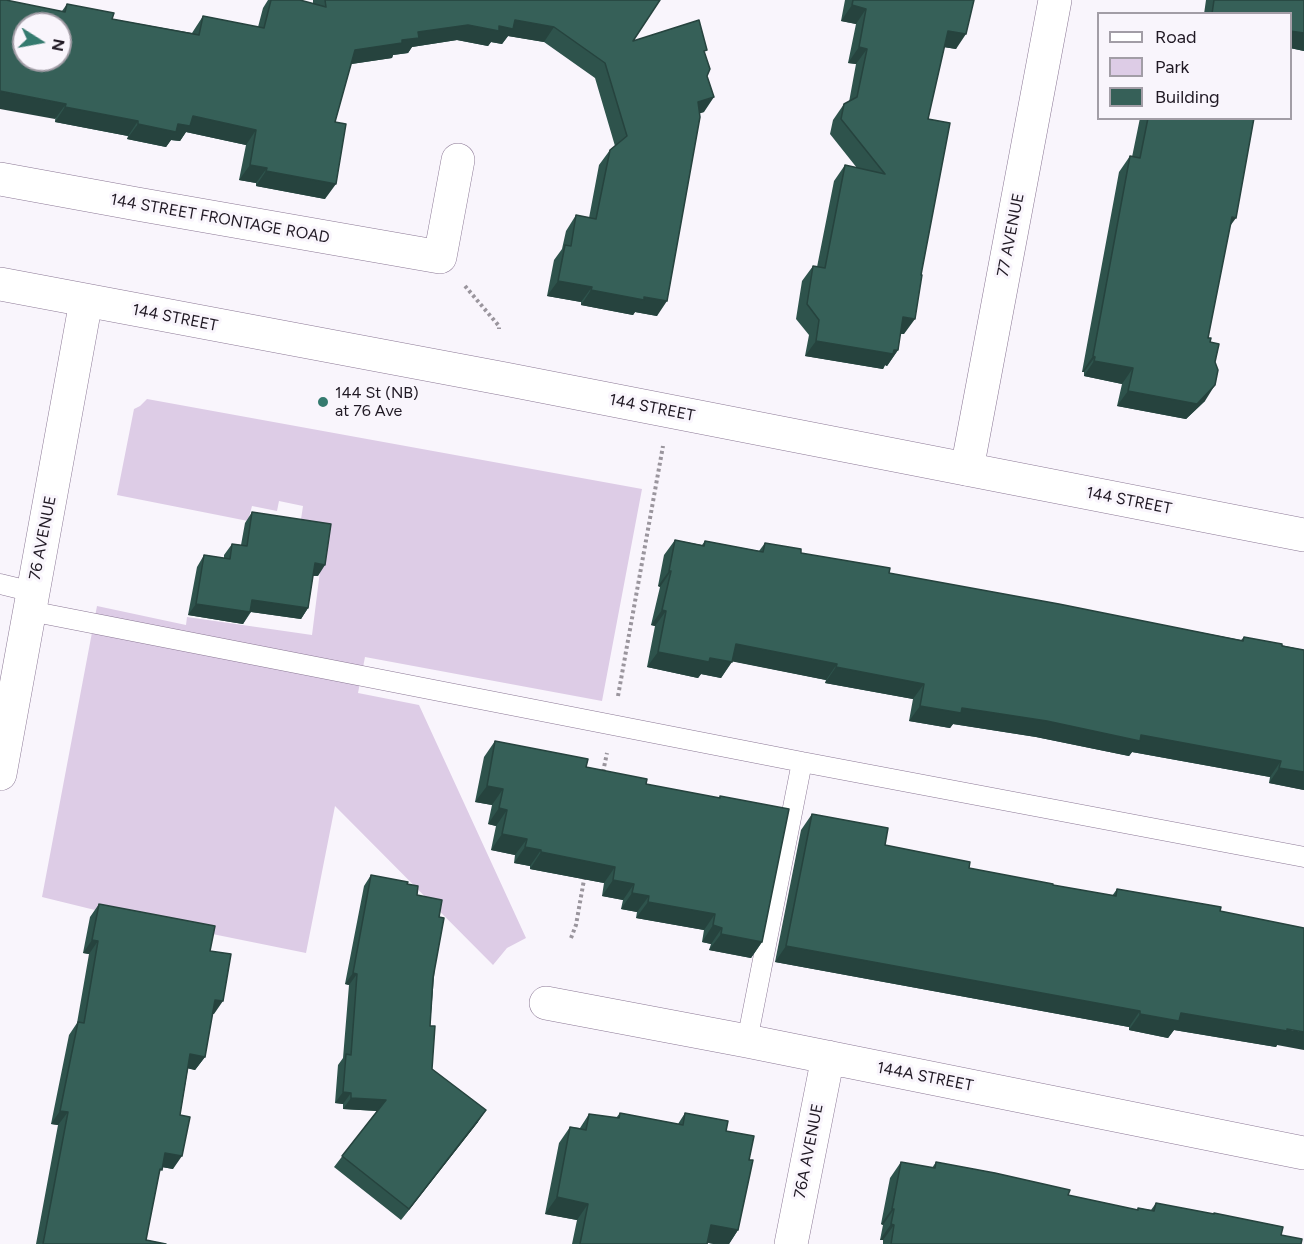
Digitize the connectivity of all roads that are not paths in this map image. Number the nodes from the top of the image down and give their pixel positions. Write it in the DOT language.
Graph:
graph roads {
  1 [pos="1054,0"];
  2 [pos="458,160"];
  3 [pos="0,179"];
  4 [pos="0,284"];
  5 [pos="86,301"];
  6 [pos="967,469"];
  7 [pos="1304,535"];
  8 [pos="0,584"];
  9 [pos="32,602"];
  10 [pos="802,762"];
  11 [pos="0,774"];
  12 [pos="1304,857"];
  13 [pos="546,1004"];
  14 [pos="747,1041"];
  15 [pos="828,1057"];
  16 [pos="1304,1153"];
  17 [pos="791,1244"];
  1 -- 6 [label="street, 77 AVENUE"];
  2 -- 3 [label="street, 144 STREET FRONTAGE ROAD"];
  4 -- 5 [label="street, 144 STREET"];
  5 -- 6 [label="street, 144 STREET"];
  5 -- 9 [label="street, 76 AVENUE"];
  6 -- 7 [label="street, 144 STREET"];
  8 -- 9 [label="lane"];
  9 -- 10 [label="lane"];
  9 -- 11 [label="street, 76 AVENUE"];
  10 -- 12 [label="lane"];
  10 -- 14 [label="lane"];
  13 -- 14 [label="street, 144A STREET"];
  14 -- 15 [label="street, 144A STREET"];
  15 -- 16 [label="street, 144A STREET"];
  15 -- 17 [label="street, 76A AVENUE"];
}
